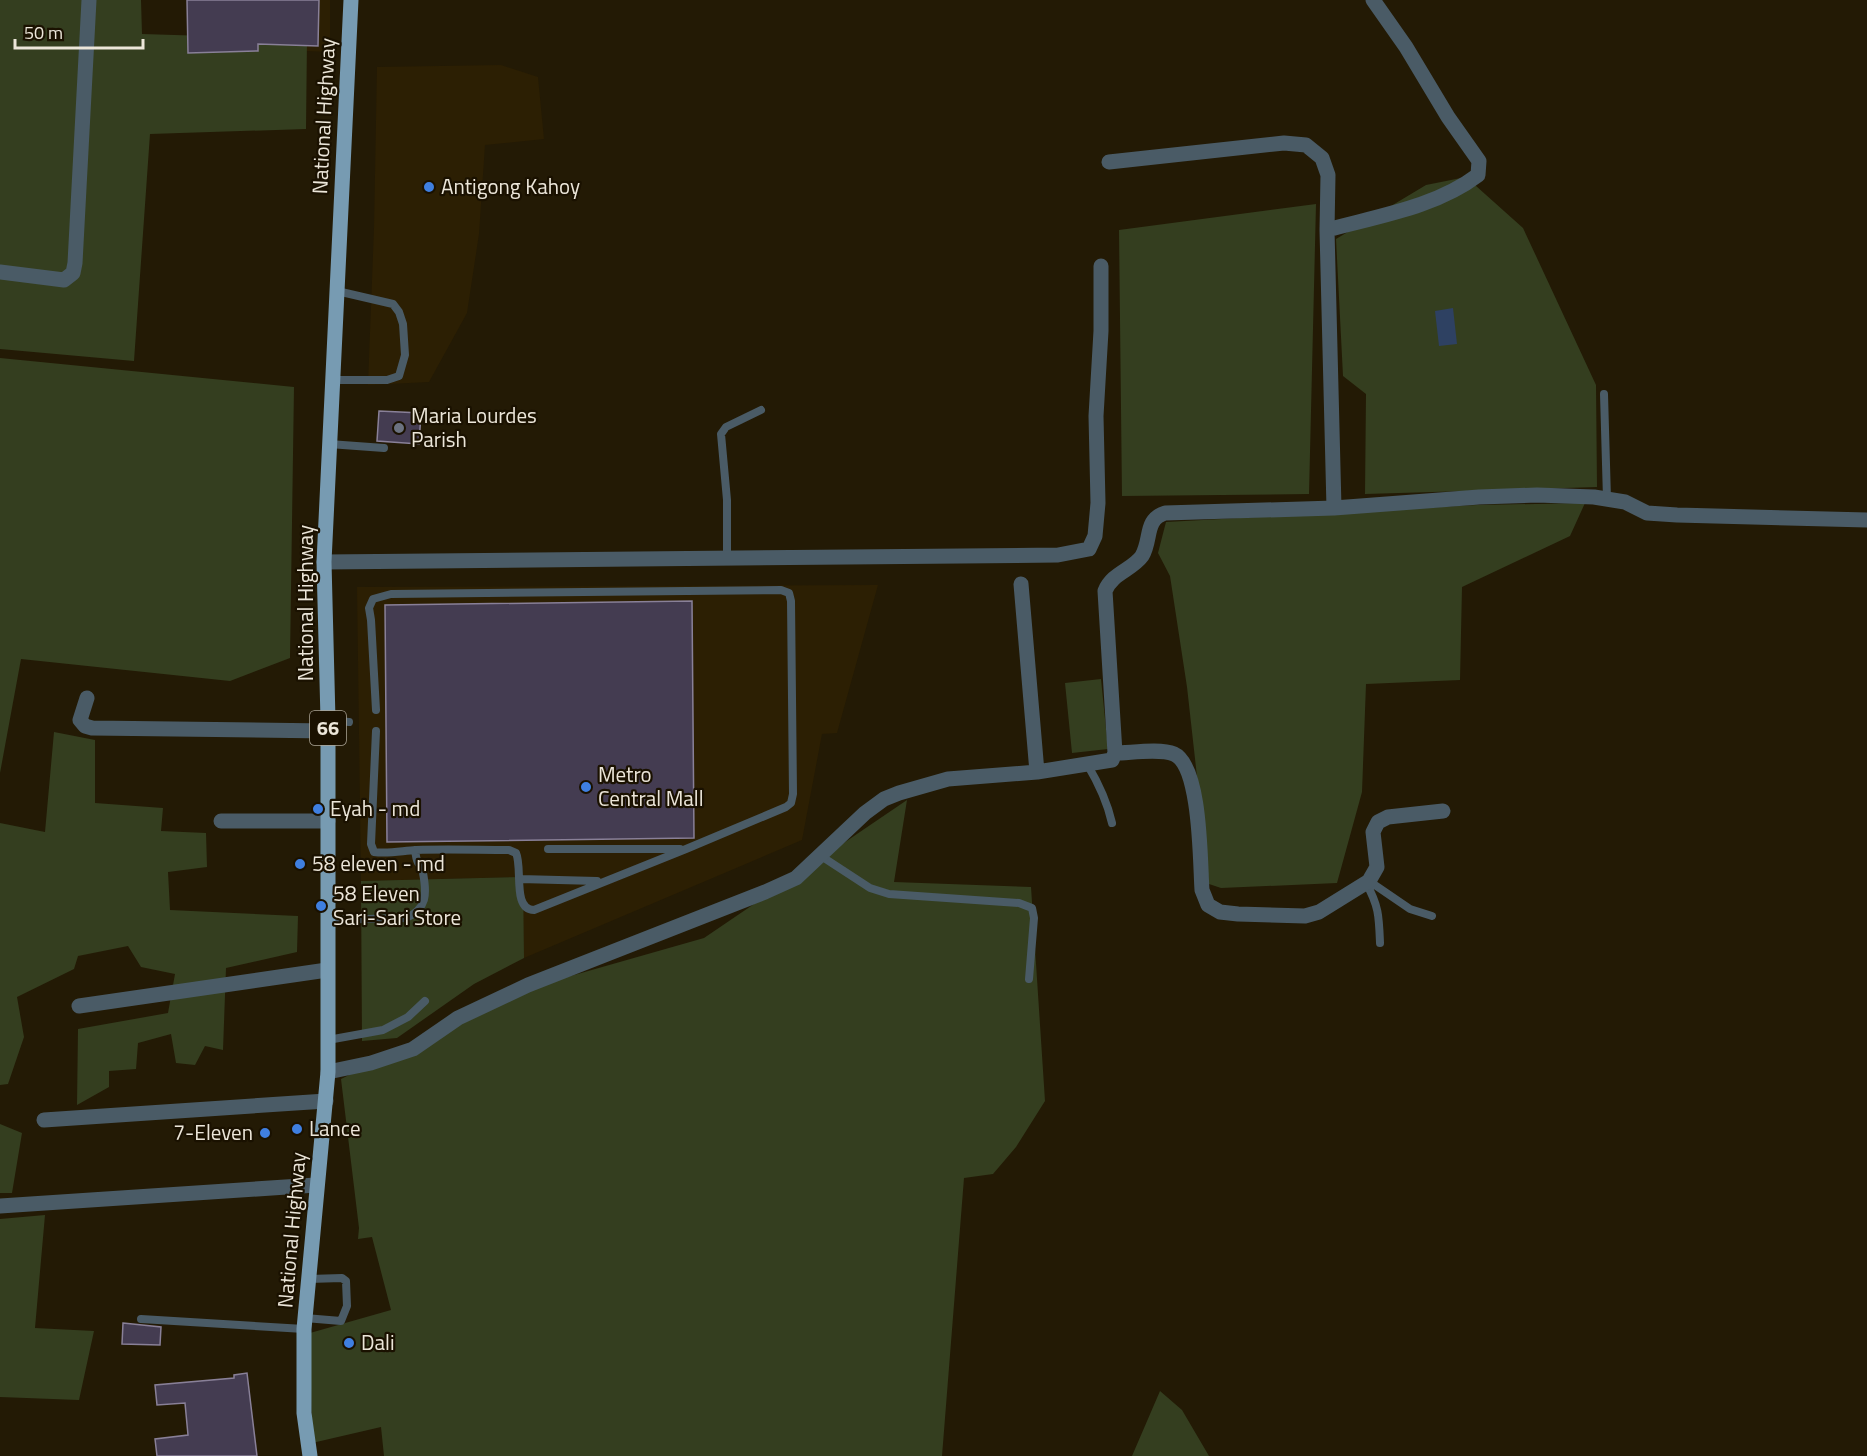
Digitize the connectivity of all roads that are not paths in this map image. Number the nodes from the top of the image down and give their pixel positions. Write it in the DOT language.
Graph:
graph roads {
  1 [pos="89,0"];
  2 [pos="351,0"];
  3 [pos="1373,0"];
  4 [pos="1109,162"];
  5 [pos="1327,230"];
  6 [pos="1101,266"];
  7 [pos="0,273"];
  8 [pos="337,291"];
  9 [pos="333,380"];
  10 [pos="1604,394"];
  11 [pos="761,410"];
  12 [pos="329,444"];
  13 [pos="384,448"];
  14 [pos="1607,499"];
  15 [pos="1334,508"];
  16 [pos="1867,520"];
  17 [pos="727,558"];
  18 [pos="324,562"];
  19 [pos="1021,584"];
  20 [pos="87,698"];
  21 [pos="376,710"];
  22 [pos="349,722"];
  23 [pos="328,726"];
  24 [pos="376,731"];
  25 [pos="1114,753"];
  26 [pos="1087,764"];
  27 [pos="1037,772"];
  28 [pos="1443,812"];
  29 [pos="221,821"];
  30 [pos="328,821"];
  31 [pos="1112,823"];
  32 [pos="548,849"];
  33 [pos="686,849"];
  34 [pos="414,850"];
  35 [pos="821,856"];
  36 [pos="520,879"];
  37 [pos="602,881"];
  38 [pos="1368,882"];
  39 [pos="1432,916"];
  40 [pos="327,920"];
  41 [pos="1380,943"];
  42 [pos="327,970"];
  43 [pos="1029,980"];
  44 [pos="425,1001"];
  45 [pos="79,1006"];
  46 [pos="328,1040"];
  47 [pos="328,1072"];
  48 [pos="326,1101"];
  49 [pos="44,1119"];
  50 [pos="316,1185"];
  51 [pos="0,1206"];
  52 [pos="309,1279"];
  53 [pos="141,1319"];
  54 [pos="304,1324"];
  55 [pos="310,1456"];
  1 -- 7 [label="street"];
  2 -- 8 [label="main road, National Highway / 66"];
  3 -- 5 [label="street"];
  4 -- 5 [label="street"];
  5 -- 15 [label="street"];
  6 -- 17 [label="street"];
  8 -- 9 [label="main road, National Highway / 66"];
  8 -- 9 [label="lane"];
  9 -- 12 [label="main road, National Highway / 66"];
  10 -- 14 [label="lane"];
  11 -- 17 [label="lane"];
  12 -- 13 [label="lane"];
  12 -- 18 [label="main road, National Highway / 66"];
  14 -- 15 [label="street"];
  14 -- 16 [label="street"];
  15 -- 25 [label="street"];
  17 -- 18 [label="street"];
  18 -- 23 [label="main road, National Highway / 66"];
  19 -- 27 [label="street"];
  20 -- 23 [label="street"];
  21 -- 33 [label="lane"];
  22 -- 23 [label="lane"];
  23 -- 30 [label="main road, National Highway / 66"];
  24 -- 34 [label="lane"];
  25 -- 26 [label="street"];
  25 -- 38 [label="street"];
  26 -- 27 [label="street"];
  26 -- 31 [label="lane"];
  27 -- 35 [label="street"];
  28 -- 38 [label="street"];
  29 -- 30 [label="street"];
  30 -- 40 [label="main road, National Highway / 66"];
  32 -- 33 [label="lane"];
  33 -- 37 [label="lane"];
  34 -- 36 [label="lane"];
  34 -- 40 [label="lane"];
  35 -- 43 [label="lane"];
  35 -- 47 [label="street"];
  36 -- 37 [label="lane"];
  36 -- 37 [label="lane"];
  38 -- 39 [label="lane"];
  38 -- 41 [label="lane"];
  40 -- 42 [label="main road, National Highway / 66"];
  42 -- 45 [label="street"];
  42 -- 46 [label="main road, National Highway / 66"];
  44 -- 46 [label="lane"];
  46 -- 47 [label="main road, National Highway / 66"];
  47 -- 48 [label="main road, National Highway / 66"];
  48 -- 49 [label="street"];
  48 -- 50 [label="main road, National Highway / 66"];
  50 -- 51 [label="street"];
  50 -- 52 [label="main road, National Highway / 66"];
  52 -- 54 [label="main road, National Highway / 66"];
  52 -- 54 [label="lane"];
  53 -- 54 [label="lane"];
  54 -- 55 [label="main road, National Highway / 66"];
}
